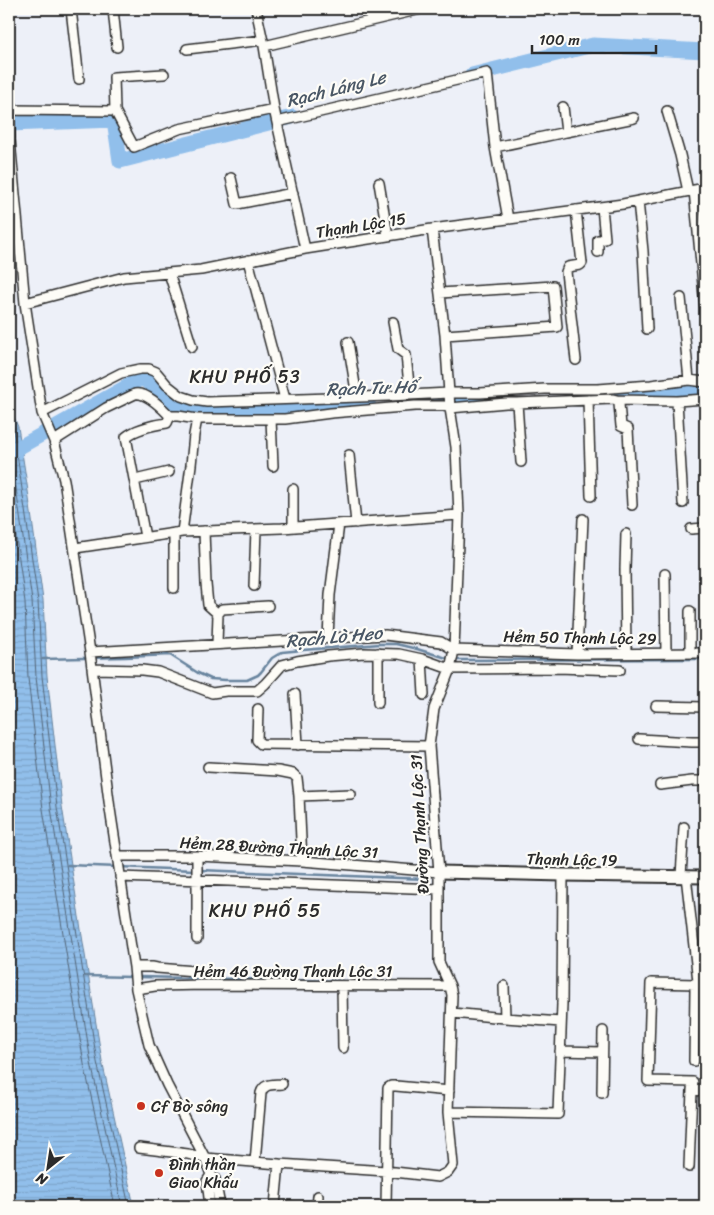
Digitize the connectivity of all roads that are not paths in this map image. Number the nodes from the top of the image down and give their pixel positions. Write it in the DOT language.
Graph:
graph roads {
  1 [pos="71,9"];
  2 [pos="113,9"];
  3 [pos="256,9"];
  4 [pos="421,9"];
  5 [pos="263,43"];
  6 [pos="117,47"];
  7 [pos="187,49"];
  8 [pos="164,74"];
  9 [pos="80,79"];
  10 [pos="564,107"];
  11 [pos="274,109"];
  12 [pos="9,110"];
  13 [pos="115,111"];
  14 [pos="667,111"];
  15 [pos="9,115"];
  16 [pos="634,118"];
  17 [pos="276,122"];
  18 [pos="566,132"];
  19 [pos="10,140"];
  20 [pos="495,147"];
  21 [pos="231,178"];
  22 [pos="379,183"];
  23 [pos="705,188"];
  24 [pos="691,190"];
  25 [pos="293,193"];
  26 [pos="638,201"];
  27 [pos="602,207"];
  28 [pos="576,210"];
  29 [pos="508,219"];
  30 [pos="432,229"];
  31 [pos="388,236"];
  32 [pos="305,249"];
  33 [pos="598,252"];
  34 [pos="248,260"];
  35 [pos="169,273"];
  36 [pos="440,293"];
  37 [pos="681,298"];
  38 [pos="25,303"];
  39 [pos="705,306"];
  40 [pos="393,322"];
  41 [pos="647,329"];
  42 [pos="446,335"];
  43 [pos="348,342"];
  44 [pos="192,347"];
  45 [pos="576,360"];
  46 [pos="688,380"];
  47 [pos="705,382"];
  48 [pos="410,395"];
  49 [pos="358,397"];
  50 [pos="705,399"];
  51 [pos="285,400"];
  52 [pos="450,400"];
  53 [pos="588,400"];
  54 [pos="617,400"];
  55 [pos="677,401"];
  56 [pos="517,403"];
  57 [pos="44,415"];
  58 [pos="170,416"];
  59 [pos="271,418"];
  60 [pos="197,419"];
  61 [pos="52,438"];
  62 [pos="349,455"];
  63 [pos="521,462"];
  64 [pos="273,466"];
  65 [pos="169,472"];
  66 [pos="134,480"];
  67 [pos="293,489"];
  68 [pos="591,496"];
  69 [pos="683,503"];
  70 [pos="632,505"];
  71 [pos="459,515"];
  72 [pos="583,519"];
  73 [pos="356,522"];
  74 [pos="339,524"];
  75 [pos="293,527"];
  76 [pos="705,528"];
  77 [pos="256,529"];
  78 [pos="691,529"];
  79 [pos="204,531"];
  80 [pos="178,532"];
  81 [pos="626,534"];
  82 [pos="145,537"];
  83 [pos="75,548"];
  84 [pos="665,574"];
  85 [pos="254,586"];
  86 [pos="174,588"];
  87 [pos="268,606"];
  88 [pos="690,612"];
  89 [pos="218,614"];
  90 [pos="328,638"];
  91 [pos="217,644"];
  92 [pos="90,652"];
  93 [pos="454,652"];
  94 [pos="378,653"];
  95 [pos="626,653"];
  96 [pos="666,653"];
  97 [pos="690,653"];
  98 [pos="705,653"];
  99 [pos="576,654"];
  100 [pos="422,659"];
  101 [pos="92,666"];
  102 [pos="450,667"];
  103 [pos="620,670"];
  104 [pos="295,694"];
  105 [pos="424,695"];
  106 [pos="378,702"];
  107 [pos="656,706"];
  108 [pos="705,707"];
  109 [pos="258,709"];
  110 [pos="639,739"];
  111 [pos="705,742"];
  112 [pos="298,745"];
  113 [pos="429,746"];
  114 [pos="208,767"];
  115 [pos="705,781"];
  116 [pos="660,785"];
  117 [pos="351,794"];
  118 [pos="299,796"];
  119 [pos="684,827"];
  120 [pos="118,859"];
  121 [pos="197,860"];
  122 [pos="302,861"];
  123 [pos="439,872"];
  124 [pos="120,875"];
  125 [pos="563,876"];
  126 [pos="684,876"];
  127 [pos="705,876"];
  128 [pos="197,878"];
  129 [pos="438,889"];
  130 [pos="197,939"];
  131 [pos="695,955"];
  132 [pos="705,955"];
  133 [pos="134,969"];
  134 [pos="195,971"];
  135 [pos="696,984"];
  136 [pos="136,986"];
  137 [pos="342,986"];
  138 [pos="450,986"];
  139 [pos="504,986"];
  140 [pos="452,1013"];
  141 [pos="505,1018"];
  142 [pos="561,1022"];
  143 [pos="603,1031"];
  144 [pos="343,1048"];
  145 [pos="560,1051"];
  146 [pos="602,1052"];
  147 [pos="694,1060"];
  148 [pos="282,1084"];
  149 [pos="692,1090"];
  150 [pos="449,1091"];
  151 [pos="705,1091"];
  152 [pos="602,1093"];
  153 [pos="448,1112"];
  154 [pos="139,1148"];
  155 [pos="205,1158"];
  156 [pos="255,1162"];
  157 [pos="279,1164"];
  158 [pos="689,1167"];
  159 [pos="386,1171"];
  160 [pos="211,1174"];
  161 [pos="318,1196"];
  162 [pos="210,1206"];
  163 [pos="220,1206"];
  164 [pos="275,1206"];
  165 [pos="317,1206"];
  166 [pos="386,1206"];
  1 -- 9 [label="street"];
  2 -- 6 [label="street"];
  3 -- 5 [label="street"];
  4 -- 5 [label="street"];
  5 -- 7 [label="street"];
  5 -- 11 [label="street"];
  8 -- 13 [label="street"];
  10 -- 18 [label="street"];
  11 -- 13 [label="street"];
  11 -- 17 [label="street"];
  12 -- 13 [label="street"];
  12 -- 15 [label="street"];
  14 -- 24 [label="street"];
  15 -- 19 [label="street"];
  16 -- 18 [label="street"];
  17 -- 20 [label="street"];
  17 -- 25 [label="street"];
  18 -- 20 [label="street"];
  19 -- 38 [label="street"];
  20 -- 29 [label="street"];
  21 -- 25 [label="street"];
  22 -- 31 [label="street"];
  23 -- 24 [label="street, Thạnh Lộc 15"];
  24 -- 26 [label="street, Thạnh Lộc 15"];
  24 -- 39 [label="street"];
  25 -- 32 [label="street"];
  26 -- 27 [label="street, Thạnh Lộc 15"];
  26 -- 41 [label="street"];
  27 -- 28 [label="street, Thạnh Lộc 15"];
  27 -- 33 [label="street"];
  28 -- 29 [label="street, Thạnh Lộc 15"];
  28 -- 45 [label="street"];
  29 -- 30 [label="street, Thạnh Lộc 15"];
  30 -- 31 [label="street, Thạnh Lộc 15"];
  30 -- 36 [label="street, Đường Thạnh Lộc 31"];
  31 -- 32 [label="street, Thạnh Lộc 15"];
  32 -- 34 [label="street, Thạnh Lộc 15"];
  34 -- 35 [label="street, Thạnh Lộc 15"];
  34 -- 51 [label="street"];
  35 -- 38 [label="street, Thạnh Lộc 15"];
  35 -- 44 [label="street"];
  36 -- 42 [label="street, Đường Thạnh Lộc 31"];
  36 -- 42 [label="street"];
  37 -- 46 [label="street"];
  38 -- 57 [label="street"];
  40 -- 48 [label="street"];
  42 -- 52 [label="street, Đường Thạnh Lộc 31"];
  43 -- 49 [label="street"];
  46 -- 47 [label="street"];
  46 -- 52 [label="street"];
  48 -- 49 [label="street"];
  48 -- 52 [label="street"];
  49 -- 51 [label="street"];
  50 -- 55 [label="street"];
  51 -- 57 [label="street"];
  52 -- 56 [label="street"];
  52 -- 59 [label="street"];
  52 -- 71 [label="street, Đường Thạnh Lộc 31"];
  53 -- 54 [label="street"];
  53 -- 56 [label="street"];
  53 -- 68 [label="street"];
  54 -- 55 [label="street"];
  54 -- 70 [label="street"];
  55 -- 69 [label="street"];
  56 -- 63 [label="street"];
  57 -- 61 [label="street"];
  58 -- 60 [label="street"];
  58 -- 61 [label="street"];
  58 -- 66 [label="street"];
  59 -- 60 [label="street"];
  59 -- 64 [label="street"];
  60 -- 80 [label="street"];
  61 -- 83 [label="street"];
  62 -- 73 [label="street"];
  65 -- 66 [label="street"];
  66 -- 82 [label="street"];
  67 -- 75 [label="street"];
  71 -- 73 [label="street"];
  71 -- 93 [label="street, Đường Thạnh Lộc 31"];
  72 -- 99 [label="street"];
  73 -- 74 [label="street"];
  74 -- 75 [label="street"];
  74 -- 90 [label="street"];
  75 -- 77 [label="street"];
  76 -- 78 [label="street"];
  77 -- 79 [label="street"];
  77 -- 85 [label="street"];
  79 -- 80 [label="street"];
  79 -- 89 [label="street"];
  80 -- 82 [label="street"];
  80 -- 86 [label="street"];
  81 -- 95 [label="street"];
  82 -- 83 [label="street"];
  83 -- 92 [label="street"];
  84 -- 96 [label="street"];
  87 -- 89 [label="street"];
  88 -- 97 [label="street"];
  89 -- 91 [label="street"];
  90 -- 91 [label="street"];
  90 -- 93 [label="street"];
  91 -- 92 [label="street"];
  92 -- 101 [label="street"];
  93 -- 99 [label="street, Hẻm 50 Thạnh Lộc 29"];
  93 -- 102 [label="street, Đường Thạnh Lộc 31"];
  94 -- 100 [label="street"];
  94 -- 101 [label="street"];
  94 -- 106 [label="street"];
  95 -- 96 [label="street, Hẻm 50 Thạnh Lộc 29"];
  95 -- 99 [label="street, Hẻm 50 Thạnh Lộc 29"];
  96 -- 97 [label="street, Hẻm 50 Thạnh Lộc 29"];
  97 -- 98 [label="street, Hẻm 50 Thạnh Lộc 29"];
  100 -- 102 [label="street"];
  100 -- 105 [label="street"];
  101 -- 120 [label="street"];
  102 -- 103 [label="street"];
  102 -- 113 [label="street, Đường Thạnh Lộc 31"];
  104 -- 112 [label="street"];
  107 -- 108 [label="street"];
  109 -- 112 [label="street"];
  110 -- 111 [label="street"];
  112 -- 113 [label="street"];
  113 -- 123 [label="street, Đường Thạnh Lộc 31"];
  114 -- 118 [label="street"];
  115 -- 116 [label="street"];
  117 -- 118 [label="street"];
  118 -- 122 [label="street"];
  119 -- 126 [label="street"];
  120 -- 121 [label="street, Hẻm 28 Đường Thạnh Lộc 31"];
  120 -- 124 [label="street"];
  121 -- 122 [label="street, Hẻm 28 Đường Thạnh Lộc 31"];
  121 -- 128 [label="street"];
  122 -- 123 [label="street, Hẻm 28 Đường Thạnh Lộc 31"];
  123 -- 125 [label="street, Thạnh Lộc 19"];
  123 -- 129 [label="street, Đường Thạnh Lộc 31"];
  124 -- 128 [label="street"];
  124 -- 133 [label="street"];
  125 -- 126 [label="street, Thạnh Lộc 19"];
  125 -- 142 [label="street"];
  126 -- 127 [label="street, Thạnh Lộc 19"];
  126 -- 131 [label="street"];
  128 -- 129 [label="street"];
  128 -- 130 [label="street"];
  129 -- 138 [label="street, Đường Thạnh Lộc 31"];
  131 -- 132 [label="street"];
  131 -- 135 [label="street"];
  133 -- 134 [label="street"];
  133 -- 136 [label="street"];
  135 -- 147 [label="street"];
  135 -- 149 [label="street"];
  136 -- 137 [label="street, Hẻm 46 Đường Thạnh Lộc 31"];
  136 -- 155 [label="street"];
  137 -- 138 [label="street, Hẻm 46 Đường Thạnh Lộc 31"];
  137 -- 144 [label="street"];
  138 -- 140 [label="street, Đường Thạnh Lộc 31"];
  139 -- 141 [label="street"];
  140 -- 141 [label="street"];
  140 -- 150 [label="street, Đường Thạnh Lộc 31"];
  141 -- 142 [label="street"];
  142 -- 145 [label="street"];
  143 -- 146 [label="street"];
  145 -- 146 [label="street"];
  145 -- 153 [label="street"];
  146 -- 152 [label="street"];
  148 -- 156 [label="street"];
  149 -- 151 [label="street"];
  149 -- 158 [label="street"];
  150 -- 153 [label="street, Đường Thạnh Lộc 31"];
  150 -- 159 [label="street"];
  153 -- 159 [label="street, Đường Thạnh Lộc 31"];
  154 -- 155 [label="street, Đường Thạnh Lộc 31"];
  155 -- 156 [label="street, Đường Thạnh Lộc 31"];
  155 -- 160 [label="street"];
  156 -- 157 [label="street, Đường Thạnh Lộc 31"];
  157 -- 159 [label="street, Đường Thạnh Lộc 31"];
  157 -- 164 [label="street"];
  159 -- 166 [label="street"];
  160 -- 162 [label="street"];
  160 -- 163 [label="street"];
  161 -- 165 [label="street"];
}
